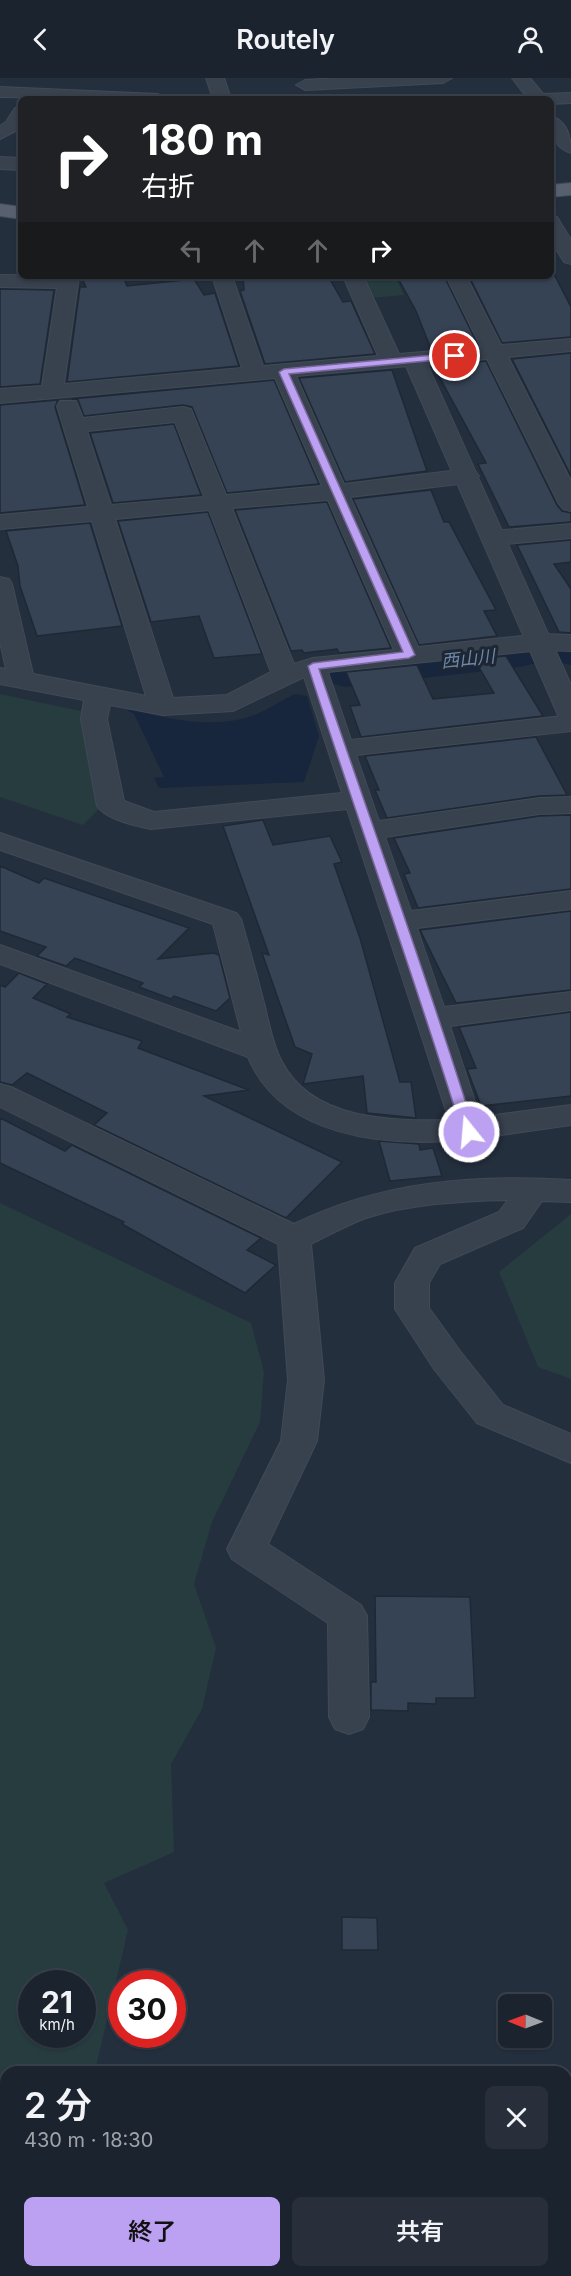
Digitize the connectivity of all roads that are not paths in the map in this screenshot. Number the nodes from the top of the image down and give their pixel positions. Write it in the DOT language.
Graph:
graph roads {
  1 [pos="215,78"];
  2 [pos="443,78"];
  3 [pos="521,78"];
  4 [pos="306,87"];
  5 [pos="32,90"];
  6 [pos="0,92"];
  7 [pos="116,96"];
  8 [pos="221,96"];
  9 [pos="535,96"];
  10 [pos="571,98"];
  11 [pos="554,99"];
  12 [pos="0,163"];
  13 [pos="18,164"];
  14 [pos="571,189"];
  15 [pos="554,191"];
  16 [pos="0,210"];
  17 [pos="18,213"];
  18 [pos="554,228"];
  19 [pos="571,258"];
  20 [pos="69,279"];
  21 [pos="223,279"];
  22 [pos="354,279"];
  23 [pos="458,279"];
  24 [pos="0,280"];
  25 [pos="571,345"];
  26 [pos="495,352"];
  27 [pos="414,359"];
  28 [pos="392,362"];
  29 [pos="284,372"];
  30 [pos="255,374"];
  31 [pos="57,390"];
  32 [pos="0,396"];
  33 [pos="76,426"];
  34 [pos="467,476"];
  35 [pos="335,492"];
  36 [pos="219,502"];
  37 [pos="571,504"];
  38 [pos="102,513"];
  39 [pos="0,522"];
  40 [pos="571,531"];
  41 [pos="494,538"];
  42 [pos="0,584"];
  43 [pos="541,642"];
  44 [pos="571,643"];
  45 [pos="409,655"];
  46 [pos="313,666"];
  47 [pos="285,675"];
  48 [pos="10,678"];
  49 [pos="98,695"];
  50 [pos="163,707"];
  51 [pos="571,715"];
  52 [pos="571,723"];
  53 [pos="340,749"];
  54 [pos="357,800"];
  55 [pos="571,805"];
  56 [pos="367,831"];
  57 [pos="0,841"];
  58 [pos="571,900"];
  59 [pos="401,921"];
  60 [pos="0,954"];
  61 [pos="571,1001"];
  62 [pos="434,1018"];
  63 [pos="262,1051"];
  64 [pos="0,1094"];
  65 [pos="571,1115"];
  66 [pos="469,1132"];
  67 [pos="534,1188"];
  68 [pos="571,1191"];
  69 [pos="294,1238"];
  70 [pos="571,1449"];
  71 [pos="349,1717"];
  1 -- 8 [label="street"];
  2 -- 4 [label="street"];
  3 -- 9 [label="street"];
  5 -- 6 [label="street"];
  5 -- 7 [label="street"];
  10 -- 11 [label="street"];
  12 -- 13 [label="street"];
  14 -- 15 [label="main road"];
  16 -- 17 [label="main road"];
  18 -- 19 [label="street"];
  20 -- 24 [label="street"];
  20 -- 31 [label="street"];
  21 -- 30 [label="street"];
  22 -- 28 [label="street"];
  23 -- 26 [label="street"];
  25 -- 26 [label="street"];
  26 -- 27 [label="street"];
  26 -- 37 [label="street"];
  27 -- 28 [label="street"];
  27 -- 34 [label="street"];
  28 -- 29 [label="street"];
  29 -- 30 [label="street"];
  29 -- 35 [label="street"];
  30 -- 31 [label="street"];
  31 -- 32 [label="street"];
  31 -- 33 [label="street"];
  33 -- 36 [label="street"];
  33 -- 38 [label="street"];
  34 -- 35 [label="street"];
  34 -- 41 [label="street"];
  35 -- 36 [label="street"];
  35 -- 45 [label="street"];
  36 -- 38 [label="street"];
  36 -- 47 [label="street"];
  38 -- 39 [label="street"];
  38 -- 50 [label="street"];
  40 -- 41 [label="street"];
  41 -- 43 [label="street"];
  42 -- 48 [label="street"];
  43 -- 44 [label="street"];
  43 -- 45 [label="street"];
  43 -- 51 [label="street"];
  45 -- 46 [label="street"];
  46 -- 47 [label="street"];
  46 -- 53 [label="street"];
  47 -- 50 [label="street"];
  48 -- 49 [label="street"];
  49 -- 50 [label="street"];
  49 -- 54 [label="street"];
  52 -- 53 [label="street"];
  53 -- 54 [label="street"];
  54 -- 56 [label="street"];
  55 -- 56 [label="street"];
  56 -- 59 [label="street"];
  57 -- 63 [label="street"];
  58 -- 59 [label="street"];
  59 -- 62 [label="street"];
  60 -- 63 [label="street"];
  61 -- 62 [label="street"];
  62 -- 66 [label="street"];
  63 -- 66 [label="street"];
  64 -- 69 [label="street"];
  65 -- 66 [label="street"];
  67 -- 68 [label="street"];
  67 -- 69 [label="street"];
  67 -- 70 [label="street"];
  69 -- 71 [label="street"];
}
